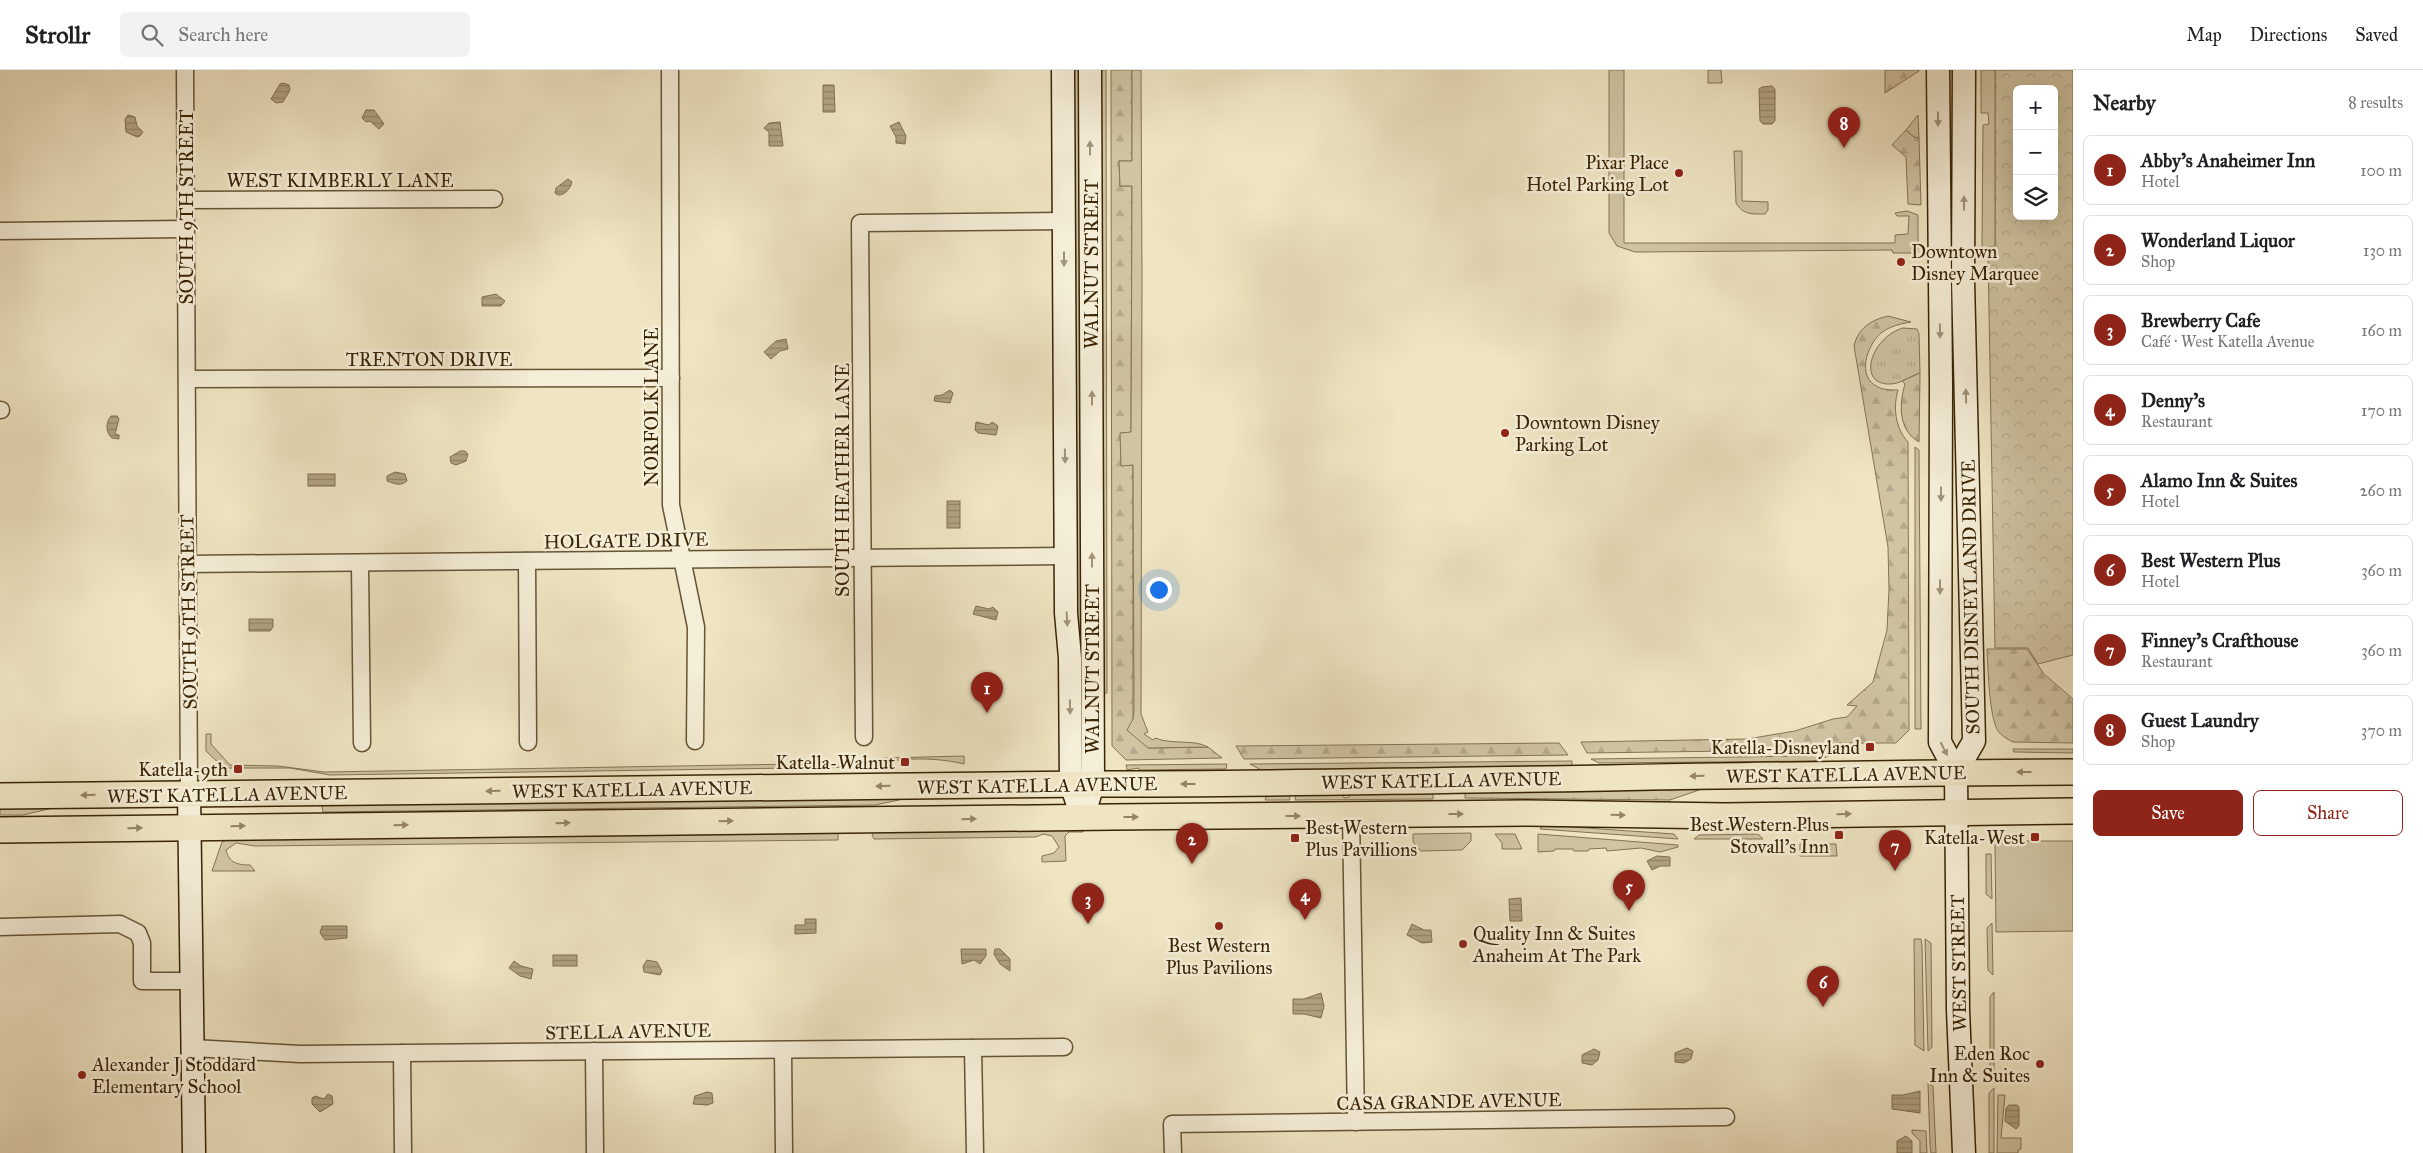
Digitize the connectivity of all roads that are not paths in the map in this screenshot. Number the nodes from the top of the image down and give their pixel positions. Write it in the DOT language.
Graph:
graph roads {
  1 [pos="185,70"];
  2 [pos="670,70"];
  3 [pos="1063,70"];
  4 [pos="1090,70"];
  5 [pos="1938,70"];
  6 [pos="1964,70"];
  7 [pos="494,199"];
  8 [pos="186,200"];
  9 [pos="1064,221"];
  10 [pos="186,229"];
  11 [pos="0,231"];
  12 [pos="1963,280"];
  13 [pos="1938,283"];
  14 [pos="671,378"];
  15 [pos="187,379"];
  16 [pos="1066,556"];
  17 [pos="863,557"];
  18 [pos="682,558"];
  19 [pos="527,561"];
  20 [pos="187,564"];
  21 [pos="360,564"];
  22 [pos="864,737"];
  23 [pos="695,741"];
  24 [pos="528,742"];
  25 [pos="362,744"];
  26 [pos="1956,772"];
  27 [pos="2073,772"];
  28 [pos="1082,784"];
  29 [pos="189,794"];
  30 [pos="0,796"];
  31 [pos="2073,811"];
  32 [pos="1956,812"];
  33 [pos="1351,815"];
  34 [pos="1082,817"];
  35 [pos="190,826"];
  36 [pos="0,830"];
  37 [pos="0,927"];
  38 [pos="192,981"];
  39 [pos="1064,1047"];
  40 [pos="193,1048"];
  41 [pos="973,1048"];
  42 [pos="783,1050"];
  43 [pos="594,1051"];
  44 [pos="402,1053"];
  45 [pos="1726,1117"];
  46 [pos="1356,1122"];
  47 [pos="194,1153"];
  48 [pos="404,1153"];
  49 [pos="595,1153"];
  50 [pos="784,1153"];
  51 [pos="975,1153"];
  52 [pos="1173,1153"];
  53 [pos="1964,1153"];
  1 -- 8 [label="street, SOUTH 9TH STREET"];
  2 -- 14 [label="street, NORFOLK LANE"];
  3 -- 9 [label="street, WALNUT STREET"];
  28 -- 4 [label="street, WALNUT STREET, one-way"];
  5 -- 13 [label="street, SOUTH DISNEYLAND DRIVE, one-way"];
  12 -- 6 [label="street, SOUTH DISNEYLAND DRIVE, one-way"];
  7 -- 8 [label="street, WEST KIMBERLY LANE"];
  8 -- 10 [label="street, SOUTH 9TH STREET"];
  9 -- 16 [label="street, WALNUT STREET, one-way"];
  9 -- 17 [label="street, SOUTH HEATHER LANE"];
  10 -- 11 [label="street"];
  10 -- 15 [label="street, SOUTH 9TH STREET"];
  12 -- 13 [label="street"];
  26 -- 12 [label="street, SOUTH DISNEYLAND DRIVE, one-way"];
  13 -- 26 [label="street, SOUTH DISNEYLAND DRIVE, one-way"];
  14 -- 15 [label="street, TRENTON DRIVE"];
  14 -- 18 [label="street, NORFOLK LANE"];
  15 -- 20 [label="street, SOUTH 9TH STREET"];
  16 -- 17 [label="street, HOLGATE DRIVE"];
  16 -- 28 [label="street, WALNUT STREET, one-way"];
  17 -- 18 [label="street, HOLGATE DRIVE"];
  17 -- 22 [label="street, SOUTH HEATHER LANE"];
  18 -- 19 [label="street, HOLGATE DRIVE"];
  18 -- 23 [label="street, NORFOLK LANE"];
  19 -- 21 [label="street, HOLGATE DRIVE"];
  19 -- 24 [label="street"];
  20 -- 21 [label="street, HOLGATE DRIVE"];
  20 -- 29 [label="street, SOUTH 9TH STREET"];
  21 -- 25 [label="street"];
  27 -- 26 [label="main road, WEST KATELLA AVENUE, one-way"];
  26 -- 28 [label="main road, WEST KATELLA AVENUE, one-way"];
  26 -- 32 [label="street, WEST STREET"];
  28 -- 29 [label="main road, WEST KATELLA AVENUE, one-way"];
  28 -- 34 [label="street, WALNUT STREET"];
  29 -- 30 [label="main road, WEST KATELLA AVENUE, one-way"];
  29 -- 35 [label="street, SOUTH 9TH STREET"];
  31 -- 32 [label="main road, WEST KATELLA AVENUE"];
  33 -- 32 [label="main road, WEST KATELLA AVENUE, one-way"];
  32 -- 53 [label="street, WEST STREET"];
  34 -- 33 [label="main road, WEST KATELLA AVENUE, one-way"];
  33 -- 46 [label="street"];
  35 -- 34 [label="main road, WEST KATELLA AVENUE, one-way"];
  36 -- 35 [label="main road, WEST KATELLA AVENUE, one-way"];
  35 -- 38 [label="street, SOUTH 9TH STREET"];
  37 -- 38 [label="street"];
  38 -- 40 [label="street, SOUTH 9TH STREET"];
  39 -- 41 [label="street, STELLA AVENUE"];
  40 -- 44 [label="street, STELLA AVENUE"];
  40 -- 47 [label="street, SOUTH 9TH STREET"];
  41 -- 42 [label="street, STELLA AVENUE"];
  41 -- 51 [label="street"];
  42 -- 43 [label="street, STELLA AVENUE"];
  42 -- 50 [label="street"];
  43 -- 44 [label="street, STELLA AVENUE"];
  43 -- 49 [label="street"];
  44 -- 48 [label="street"];
  45 -- 46 [label="street, CASA GRANDE AVENUE"];
  46 -- 52 [label="street, CASA GRANDE AVENUE"];
}
